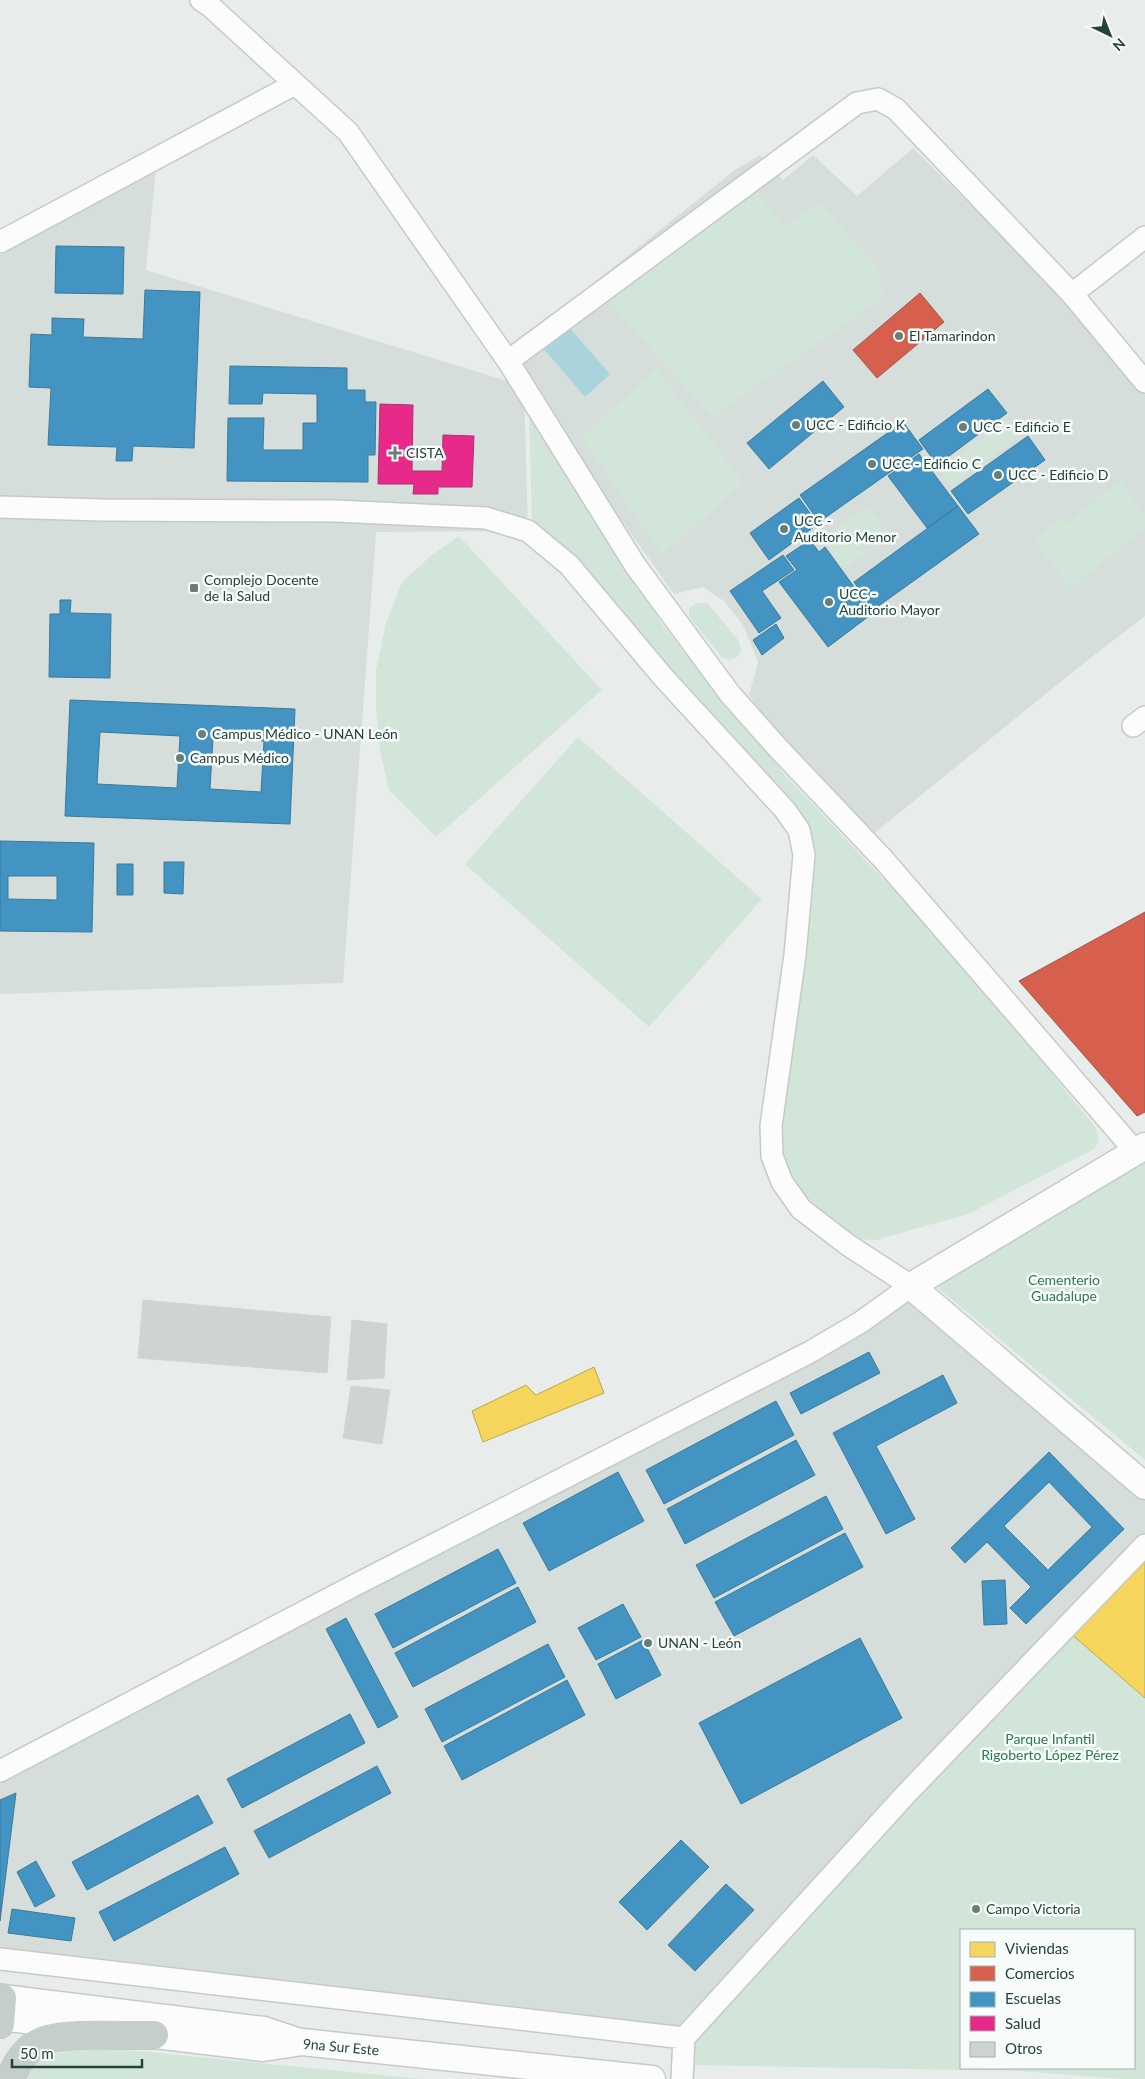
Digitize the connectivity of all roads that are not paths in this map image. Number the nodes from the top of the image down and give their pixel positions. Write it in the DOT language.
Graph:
graph roads {
  1 [pos="201,0"];
  2 [pos="295,84"];
  3 [pos="1145,237"];
  4 [pos="0,242"];
  5 [pos="1072,294"];
  6 [pos="508,361"];
  7 [pos="1145,382"];
  8 [pos="0,507"];
  9 [pos="1140,1148"];
  10 [pos="911,1286"];
  11 [pos="1145,1486"];
  12 [pos="1145,1545"];
  13 [pos="0,1771"];
  14 [pos="0,1959"];
  15 [pos="1,2011"];
  16 [pos="154,2035"];
  17 [pos="684,2038"];
  18 [pos="302,2042"];
  19 [pos="508,2071"];
  20 [pos="10,2079"];
  21 [pos="652,2079"];
  22 [pos="682,2079"];
  1 -- 2 [label="street"];
  2 -- 4 [label="street"];
  2 -- 6 [label="street"];
  3 -- 5 [label="street"];
  5 -- 6 [label="street"];
  5 -- 7 [label="street"];
  6 -- 9 [label="street"];
  8 -- 10 [label="street"];
  9 -- 10 [label="street"];
  10 -- 11 [label="street"];
  10 -- 13 [label="street"];
  12 -- 17 [label="street"];
  14 -- 17 [label="street"];
  15 -- 16 [label="street, 9na Sur Este"];
  15 -- 18 [label="street"];
  16 -- 18 [label="street, 9na Sur Este"];
  16 -- 20 [label="highway"];
  17 -- 22 [label="street"];
  18 -- 19 [label="street, 9na Sur Este"];
  19 -- 21 [label="street, 9na Sur Este"];
}
